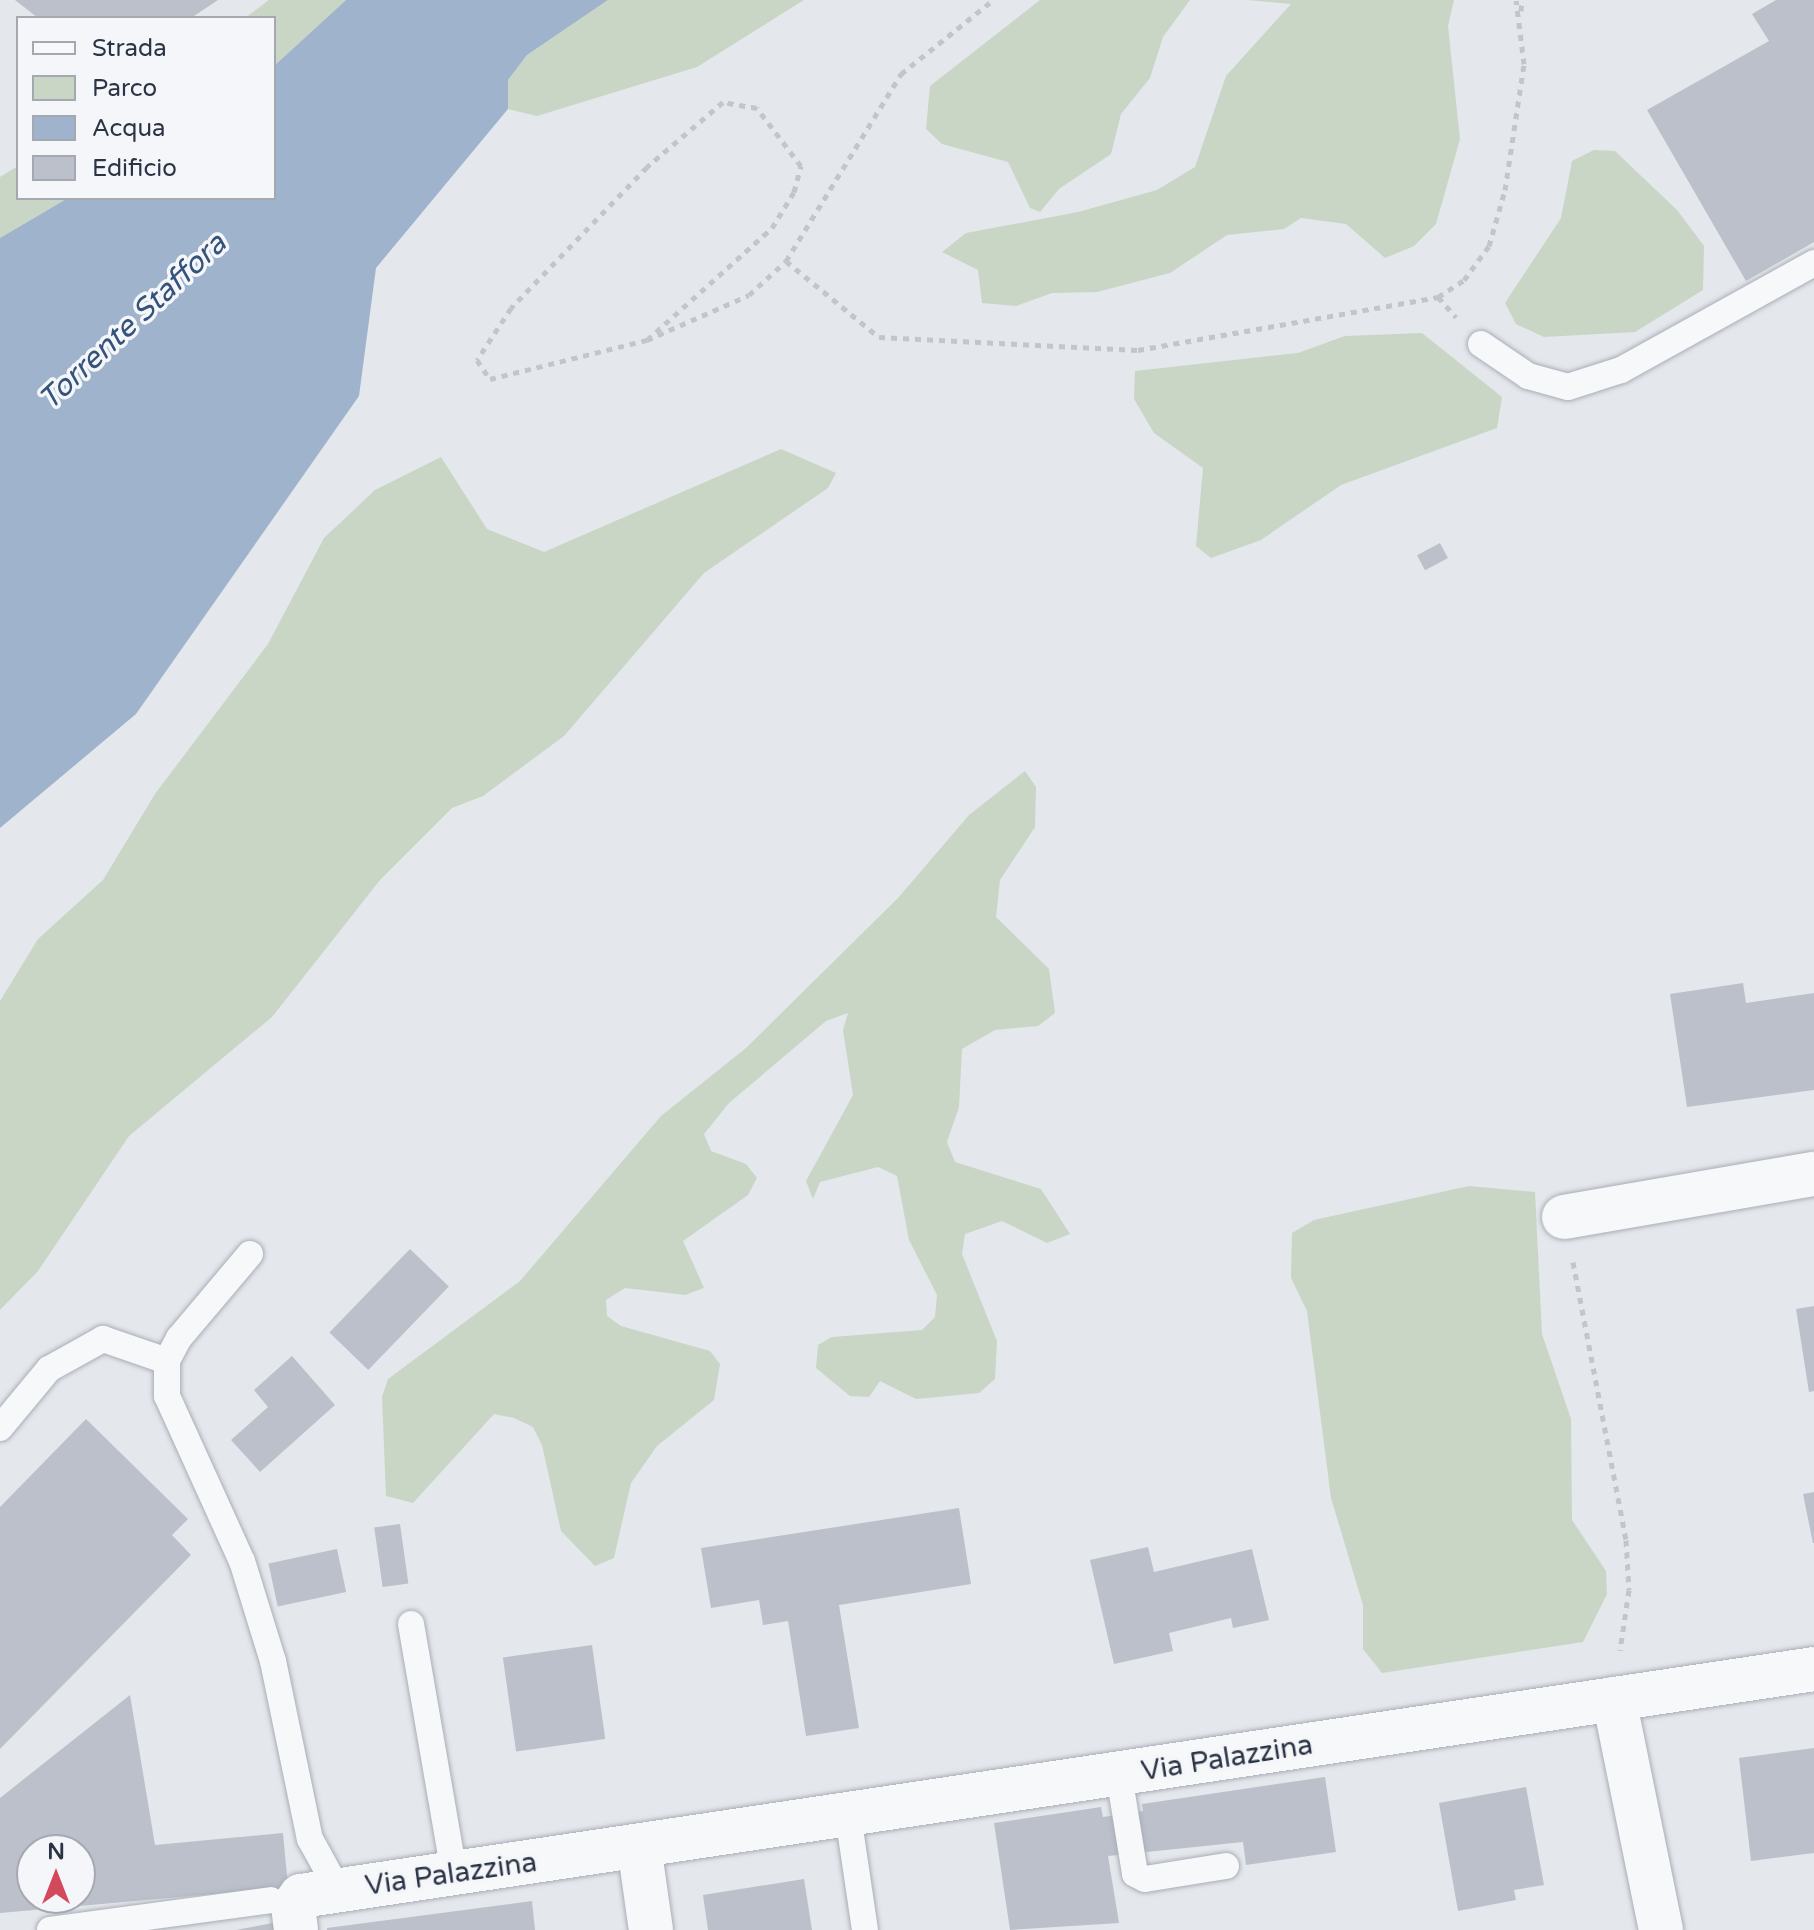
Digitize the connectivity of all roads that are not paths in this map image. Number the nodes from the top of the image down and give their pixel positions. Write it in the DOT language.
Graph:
graph roads {
  1 [pos="1814,263"];
  2 [pos="1481,344"];
  3 [pos="1814,1174"];
  4 [pos="1564,1217"];
  5 [pos="250,1254"];
  6 [pos="167,1361"];
  7 [pos="0,1428"];
  8 [pos="411,1624"];
  9 [pos="1814,1669"];
  10 [pos="1614,1699"];
  11 [pos="1119,1775"];
  12 [pos="848,1815"];
  13 [pos="639,1846"];
  14 [pos="1226,1866"];
  15 [pos="454,1873"];
  16 [pos="338,1890"];
  17 [pos="287,1907"];
  18 [pos="50,1930"];
  19 [pos="651,1930"];
  20 [pos="865,1930"];
  21 [pos="1661,1930"];
  1 -- 2 [label="lane"];
  3 -- 4 [label="street"];
  5 -- 6 [label="lane"];
  6 -- 7 [label="lane"];
  6 -- 16 [label="lane"];
  8 -- 15 [label="lane"];
  9 -- 10 [label="street, Via Palazzina"];
  10 -- 11 [label="street, Via Palazzina"];
  10 -- 21 [label="street"];
  11 -- 12 [label="street, Via Palazzina"];
  11 -- 14 [label="lane"];
  12 -- 13 [label="street, Via Palazzina"];
  12 -- 20 [label="lane"];
  13 -- 15 [label="street, Via Palazzina"];
  13 -- 19 [label="street"];
  15 -- 16 [label="street, Via Palazzina"];
  16 -- 17 [label="street, Via Palazzina"];
  17 -- 18 [label="lane"];
}
